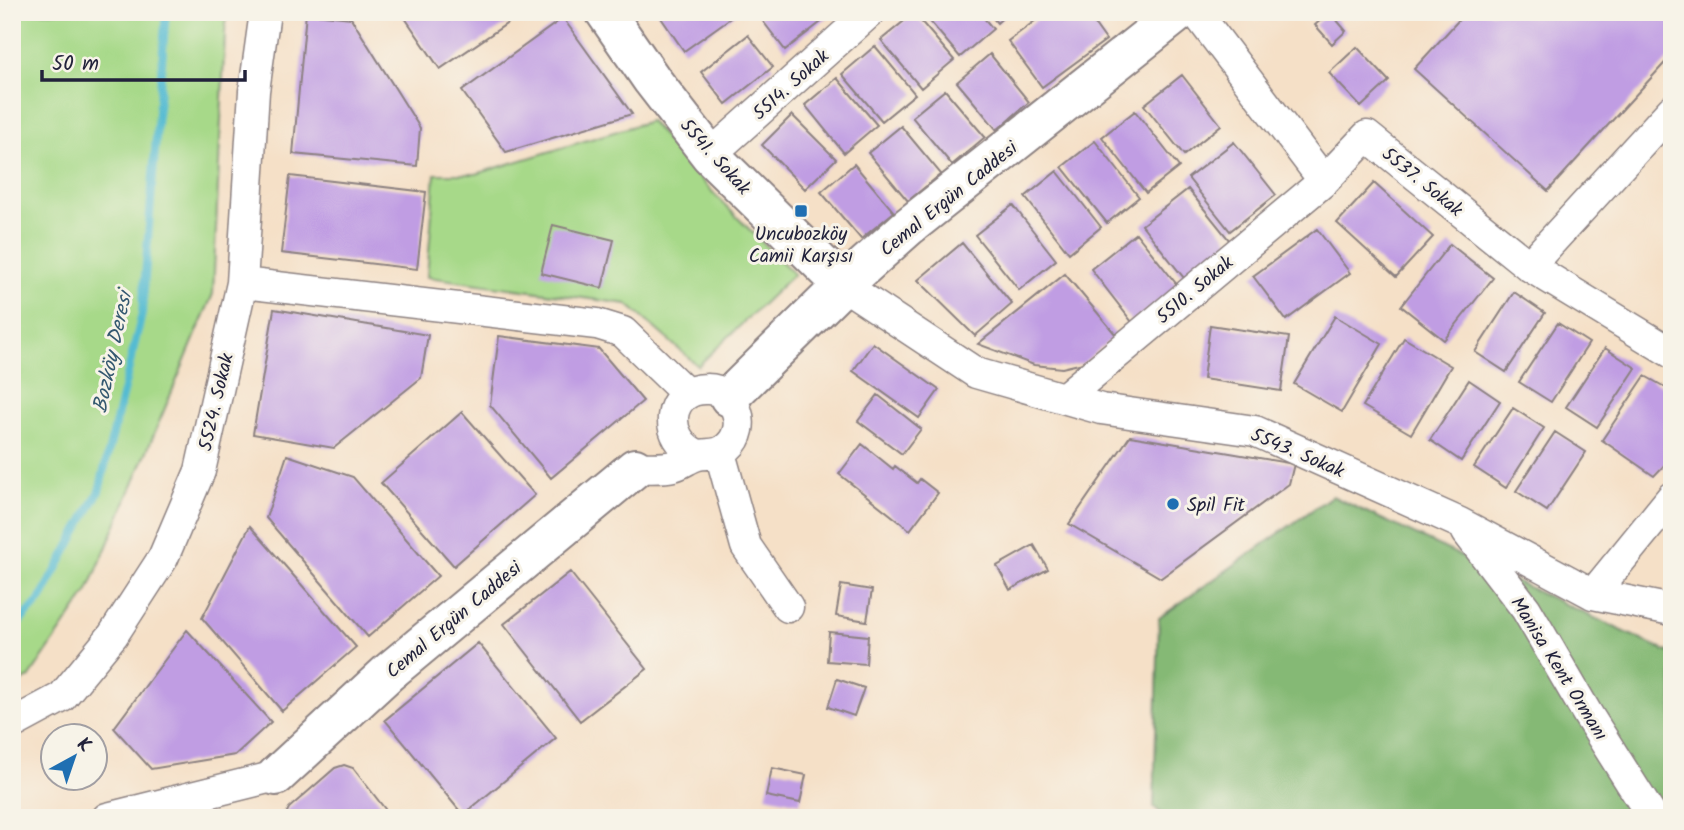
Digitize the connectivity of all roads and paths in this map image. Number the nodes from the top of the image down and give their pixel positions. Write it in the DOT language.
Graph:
graph roads {
  1 [pos="265,12"];
  2 [pos="605,12"];
  3 [pos="870,12"];
  4 [pos="1179,12"];
  5 [pos="1196,12"];
  6 [pos="1672,110"];
  7 [pos="710,155"];
  8 [pos="1324,181"];
  9 [pos="1529,265"];
  10 [pos="242,283"];
  11 [pos="843,285"];
  12 [pos="1672,353"];
  13 [pos="687,394"];
  14 [pos="729,397"];
  15 [pos="1064,398"];
  16 [pos="675,433"];
  17 [pos="709,454"];
  18 [pos="635,468"];
  19 [pos="1672,497"];
  20 [pos="1460,523"];
  21 [pos="1593,594"];
  22 [pos="788,607"];
  23 [pos="1672,610"];
  24 [pos="12,724"];
  25 [pos="276,776"];
  26 [pos="107,818"];
  27 [pos="1653,818"];
  1 -- 10 [label="street, 5524. Sokak"];
  2 -- 7 [label="street, 5541. Sokak"];
  3 -- 7 [label="street, 5514. Sokak"];
  4 -- 11 [label="street, Cemal Ergün Caddesi"];
  5 -- 8 [label="street"];
  6 -- 9 [label="street"];
  7 -- 11 [label="street, 5541. Sokak"];
  8 -- 9 [label="street, 5537. Sokak"];
  8 -- 15 [label="street, 5510. Sokak"];
  9 -- 12 [label="street, 5537. Sokak"];
  10 -- 13 [label="street"];
  10 -- 24 [label="street, 5524. Sokak"];
  11 -- 14 [label="street, Cemal Ergün Caddesi"];
  11 -- 15 [label="street, 5543. Sokak"];
  13 -- 14 [label="street"];
  13 -- 16 [label="street"];
  14 -- 17 [label="street"];
  15 -- 20 [label="street, 5543. Sokak"];
  16 -- 17 [label="street"];
  16 -- 18 [label="street, Cemal Ergün Caddesi"];
  17 -- 18 [label="street"];
  17 -- 22 [label="street"];
  18 -- 25 [label="street, Cemal Ergün Caddesi"];
  19 -- 21 [label="street"];
  20 -- 21 [label="street, 5543. Sokak"];
  20 -- 27 [label="street, Manisa Kent Ormanı"];
  21 -- 23 [label="street, 5543. Sokak"];
  25 -- 26 [label="street"];
}
